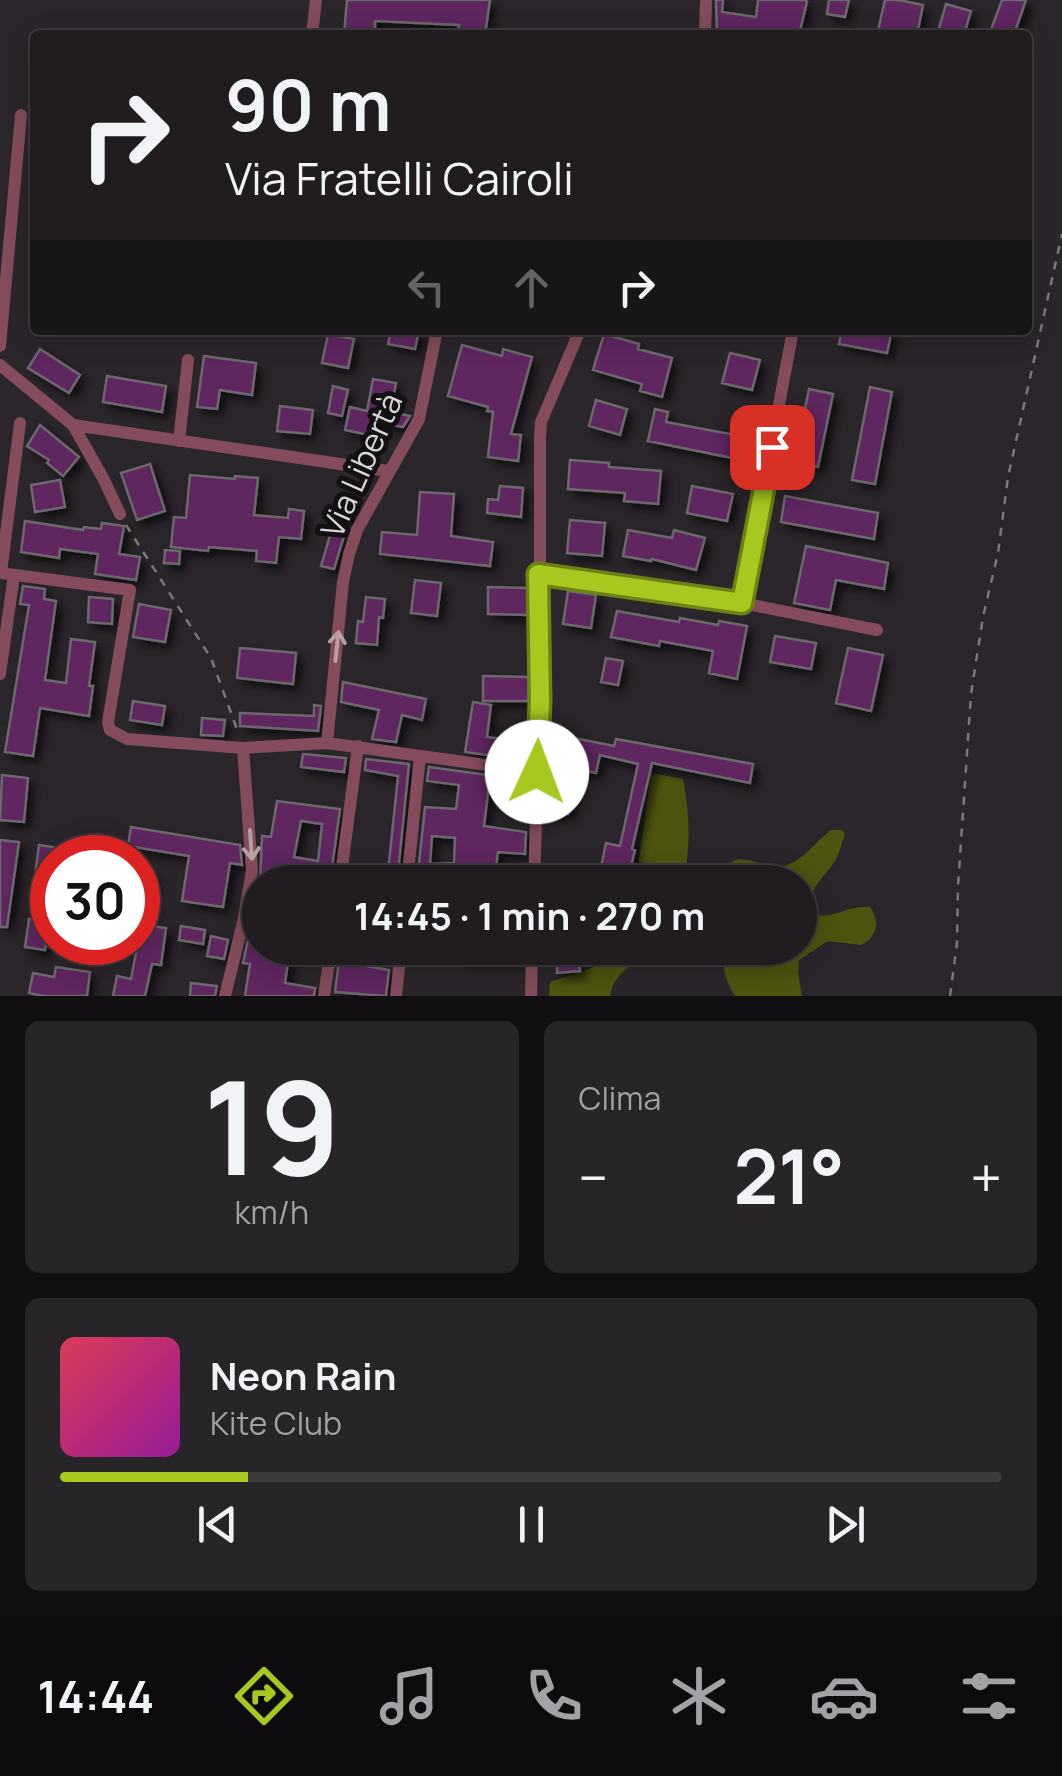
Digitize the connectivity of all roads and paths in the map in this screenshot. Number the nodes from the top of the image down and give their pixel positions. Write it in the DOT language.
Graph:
graph roads {
  1 [pos="316,0"];
  2 [pos="706,0"];
  3 [pos="313,30"];
  4 [pos="705,30"];
  5 [pos="22,116"];
  6 [pos="1062,234"];
  7 [pos="436,335"];
  8 [pos="578,335"];
  9 [pos="792,335"];
  10 [pos="0,346"];
  11 [pos="188,360"];
  12 [pos="0,365"];
  13 [pos="20,423"];
  14 [pos="73,426"];
  15 [pos="178,441"];
  16 [pos="388,471"];
  17 [pos="120,514"];
  18 [pos="5,574"];
  19 [pos="538,574"];
  20 [pos="742,603"];
  21 [pos="878,630"];
  22 [pos="0,674"];
  23 [pos="326,743"];
  24 [pos="358,746"];
  25 [pos="243,748"];
  26 [pos="420,756"];
  27 [pos="537,772"];
  28 [pos="342,865"];
  29 [pos="409,865"];
  30 [pos="534,865"];
  31 [pos="329,965"];
  32 [pos="399,965"];
  33 [pos="532,965"];
  34 [pos="225,996"];
  35 [pos="324,996"];
  36 [pos="396,996"];
  37 [pos="531,996"];
  38 [pos="950,996"];
  1 -- 3 [label="street"];
  2 -- 4 [label="street"];
  5 -- 10 [label="street"];
  6 -- 38 [label="path"];
  7 -- 16 [label="street, Via Libertà"];
  8 -- 19 [label="street"];
  9 -- 20 [label="street"];
  11 -- 15 [label="street"];
  12 -- 14 [label="street"];
  13 -- 18 [label="street"];
  14 -- 15 [label="street"];
  14 -- 17 [label="street"];
  15 -- 16 [label="street"];
  23 -- 16 [label="street, Via Libertà, one-way"];
  17 -- 25 [label="path"];
  18 -- 22 [label="street"];
  18 -- 25 [label="street"];
  19 -- 20 [label="street"];
  19 -- 27 [label="street"];
  20 -- 21 [label="street"];
  23 -- 24 [label="street"];
  23 -- 25 [label="street"];
  24 -- 26 [label="street"];
  24 -- 28 [label="street"];
  25 -- 34 [label="street, one-way"];
  26 -- 27 [label="street"];
  26 -- 29 [label="street"];
  27 -- 30 [label="street"];
  31 -- 35 [label="street"];
  32 -- 36 [label="street"];
  33 -- 37 [label="street"];
}
